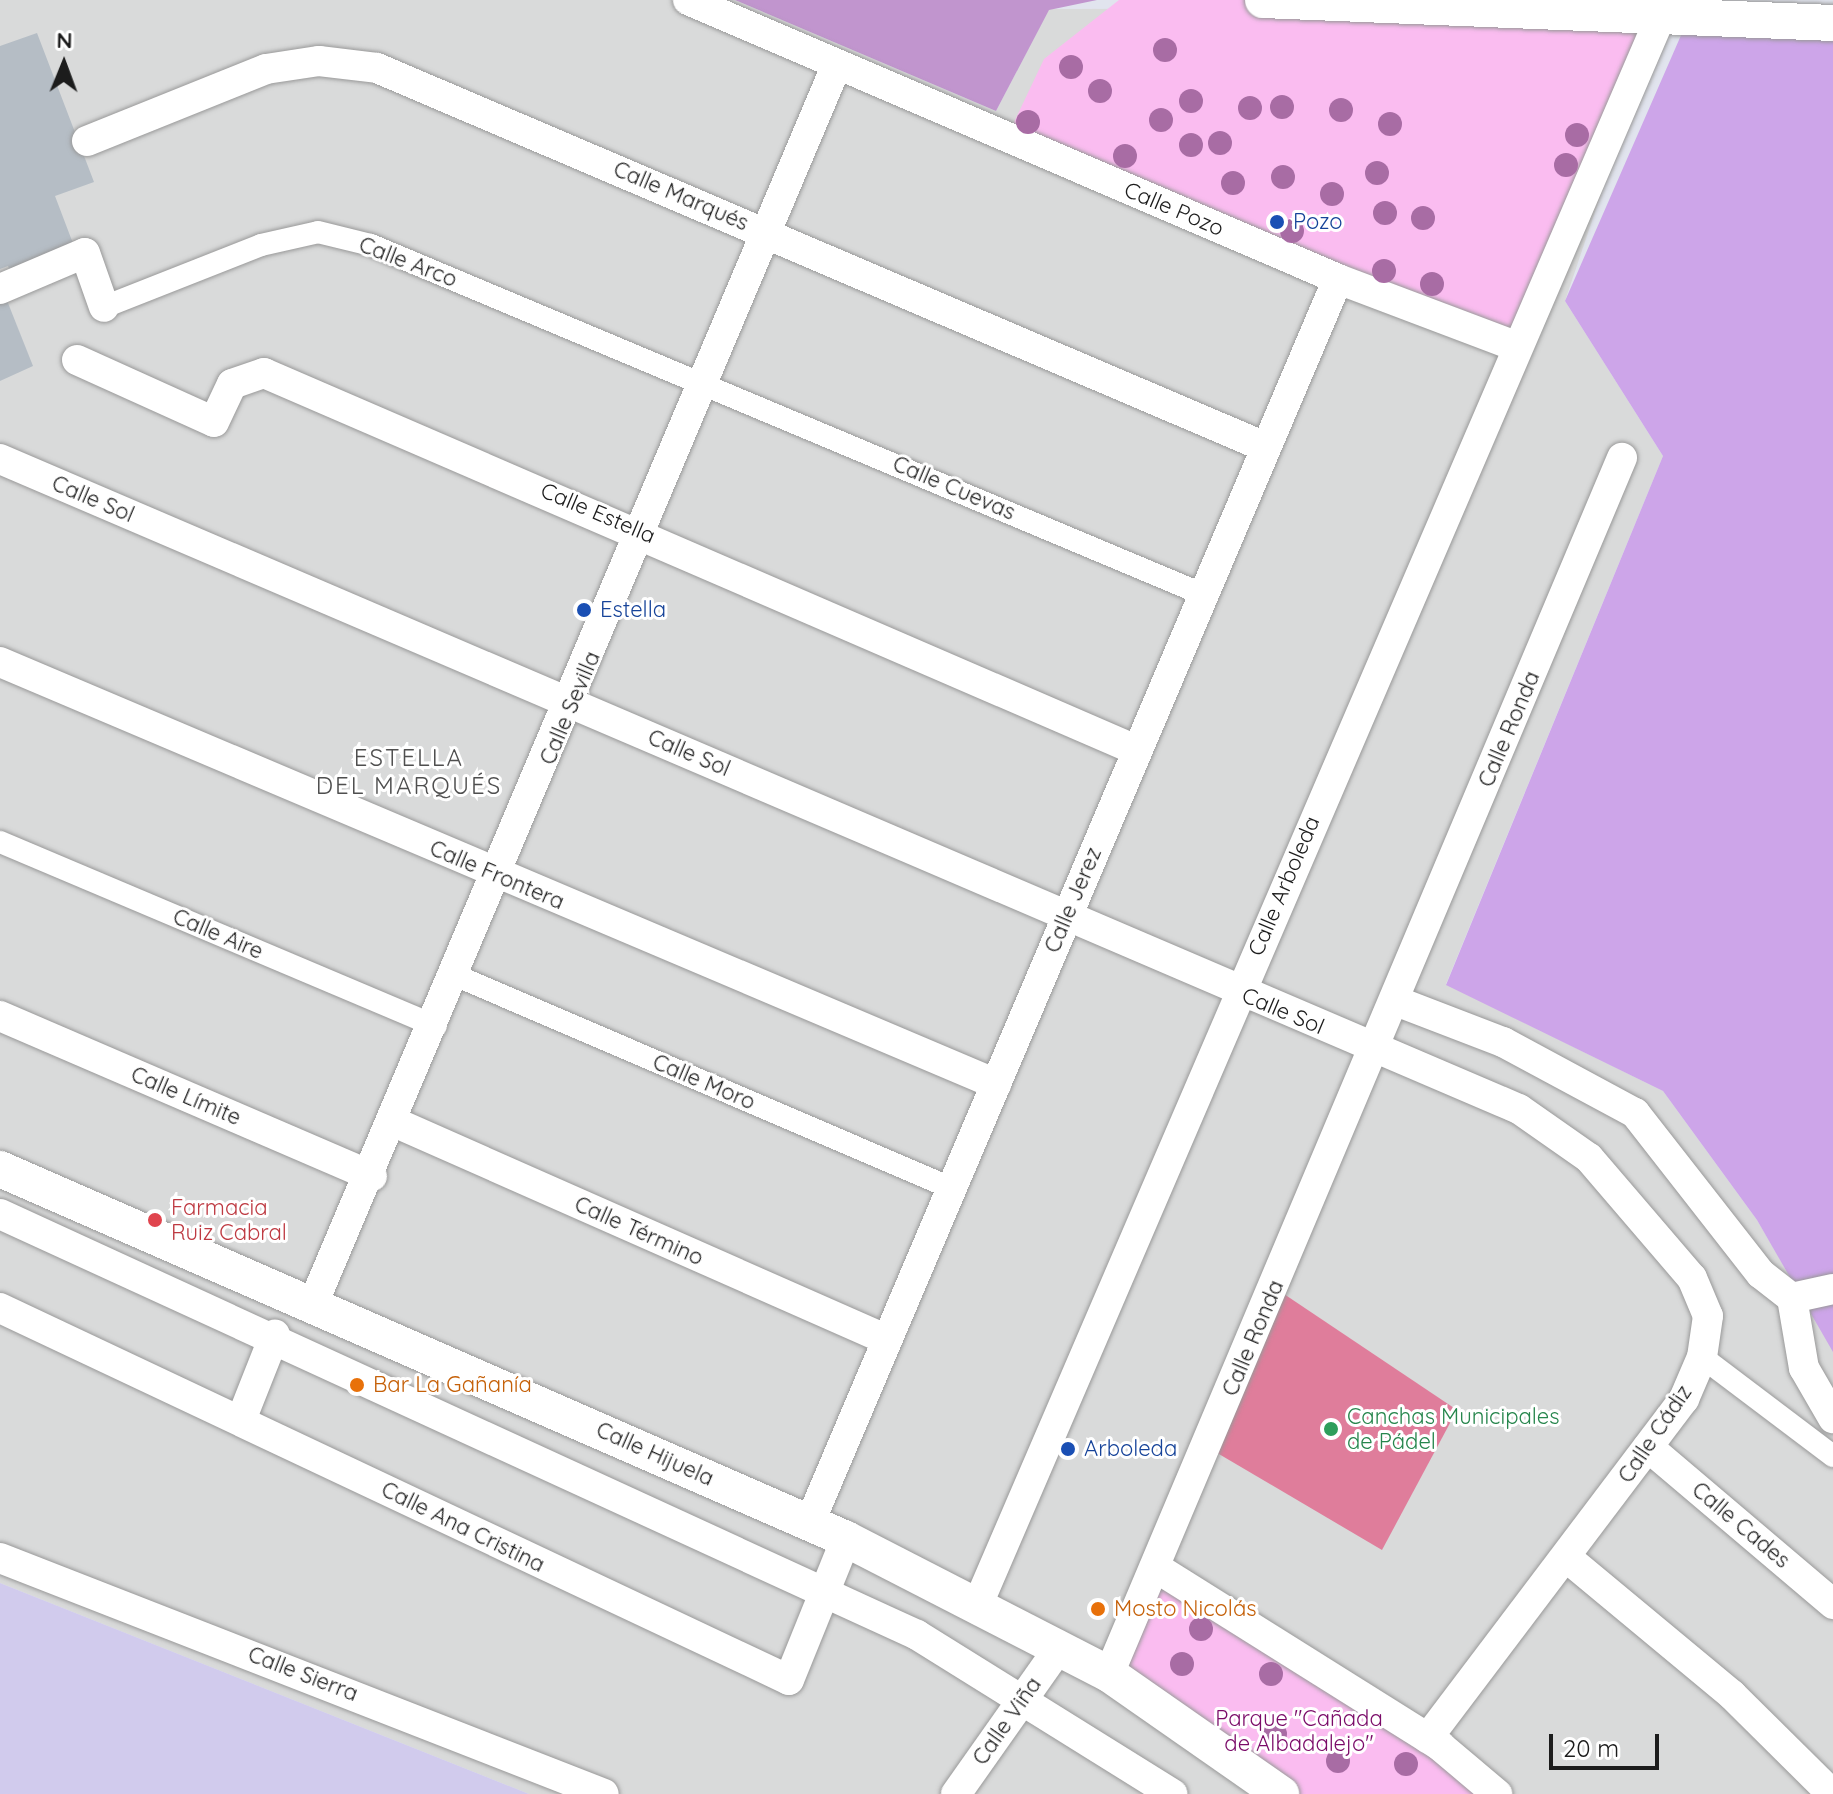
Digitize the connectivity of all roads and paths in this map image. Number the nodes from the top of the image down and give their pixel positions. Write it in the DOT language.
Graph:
graph roads {
  1 [pos="688,0"];
  2 [pos="1263,0"];
  3 [pos="1661,16"];
  4 [pos="1833,23"];
  5 [pos="837,64"];
  6 [pos="87,141"];
  7 [pos="768,232"];
  8 [pos="1338,279"];
  9 [pos="0,289"];
  10 [pos="104,307"];
  11 [pos="1515,346"];
  12 [pos="77,360"];
  13 [pos="705,383"];
  14 [pos="1265,447"];
  15 [pos="1622,458"];
  16 [pos="0,459"];
  17 [pos="644,532"];
  18 [pos="1202,594"];
  19 [pos="0,662"];
  20 [pos="573,703"];
  21 [pos="1136,750"];
  22 [pos="0,842"];
  23 [pos="500,876"];
  24 [pos="1066,914"];
  25 [pos="457,976"];
  26 [pos="1239,992"];
  27 [pos="1396,1001"];
  28 [pos="0,1016"];
  29 [pos="436,1026"];
  30 [pos="1376,1050"];
  31 [pos="996,1084"];
  32 [pos="394,1122"];
  33 [pos="0,1169"];
  34 [pos="372,1176"];
  35 [pos="951,1188"];
  36 [pos="0,1214"];
  37 [pos="1833,1289"];
  38 [pos="1792,1298"];
  39 [pos="313,1304"];
  40 [pos="0,1308"];
  41 [pos="275,1334"];
  42 [pos="885,1339"];
  43 [pos="1702,1357"];
  44 [pos="1833,1418"];
  45 [pos="241,1420"];
  46 [pos="1648,1447"];
  47 [pos="1833,1456"];
  48 [pos="810,1522"];
  49 [pos="846,1539"];
  50 [pos="1566,1557"];
  51 [pos="0,1558"];
  52 [pos="1155,1567"];
  53 [pos="824,1594"];
  54 [pos="978,1604"];
  55 [pos="1833,1604"];
  56 [pos="1059,1648"];
  57 [pos="1109,1674"];
  58 [pos="1024,1697"];
  59 [pos="1428,1738"];
  60 [pos="604,1794"];
  61 [pos="956,1794"];
  62 [pos="1172,1794"];
  63 [pos="1281,1794"];
  64 [pos="1497,1794"];
  65 [pos="1832,1794"];
  1 -- 5 [label="street, Calle Pozo"];
  2 -- 3 [label="street"];
  3 -- 4 [label="street"];
  3 -- 11 [label="street, Calle Arboleda"];
  5 -- 7 [label="street, Calle Sevilla"];
  5 -- 8 [label="street, Calle Pozo"];
  6 -- 7 [label="street, Calle Marqués"];
  7 -- 13 [label="street, Calle Sevilla"];
  7 -- 14 [label="street, Calle Marqués"];
  8 -- 11 [label="street, Calle Pozo"];
  8 -- 14 [label="street, Calle Jerez"];
  9 -- 10 [label="street"];
  10 -- 13 [label="street, Calle Arco"];
  11 -- 26 [label="street, Calle Arboleda"];
  12 -- 17 [label="street, Calle Estella"];
  13 -- 17 [label="street, Calle Sevilla"];
  13 -- 18 [label="street, Calle Cuevas"];
  14 -- 18 [label="street, Calle Jerez"];
  15 -- 27 [label="street, Calle Ronda"];
  16 -- 20 [label="street, Calle Sol"];
  17 -- 20 [label="street, Calle Sevilla"];
  17 -- 21 [label="street, Calle Estella"];
  18 -- 21 [label="street, Calle Jerez"];
  19 -- 23 [label="street, Calle Frontera"];
  20 -- 23 [label="street, Calle Sevilla"];
  20 -- 24 [label="street, Calle Sol"];
  21 -- 24 [label="street, Calle Jerez"];
  22 -- 29 [label="street, Calle Aire"];
  23 -- 25 [label="street, Calle Sevilla"];
  23 -- 31 [label="street, Calle Frontera"];
  24 -- 26 [label="street, Calle Sol"];
  24 -- 31 [label="street, Calle Jerez"];
  25 -- 29 [label="street, Calle Sevilla"];
  25 -- 35 [label="street, Calle Moro"];
  26 -- 30 [label="street, Calle Sol"];
  26 -- 54 [label="street, Calle Arboleda"];
  27 -- 30 [label="street, Calle Ronda"];
  27 -- 38 [label="street"];
  28 -- 34 [label="street, Calle Límite"];
  29 -- 32 [label="street, Calle Sevilla"];
  30 -- 43 [label="street, Calle Cádiz"];
  30 -- 52 [label="street, Calle Ronda"];
  31 -- 35 [label="street, Calle Jerez"];
  32 -- 34 [label="street, Calle Sevilla"];
  32 -- 42 [label="street, Calle Término"];
  33 -- 39 [label="street, Calle Hijuela"];
  34 -- 39 [label="street, Calle Sevilla"];
  35 -- 42 [label="street, Calle Jerez"];
  36 -- 41 [label="street"];
  37 -- 38 [label="street"];
  38 -- 44 [label="street"];
  39 -- 48 [label="street, Calle Hijuela"];
  40 -- 45 [label="street, Calle Ana Cristina"];
  41 -- 45 [label="street"];
  41 -- 53 [label="street"];
  42 -- 48 [label="street, Calle Jerez"];
  43 -- 46 [label="street, Calle Cádiz"];
  43 -- 47 [label="street"];
  45 -- 53 [label="street, Calle Ana Cristina"];
  46 -- 50 [label="street, Calle Cádiz"];
  46 -- 55 [label="street, Calle Cades"];
  48 -- 49 [label="street, Calle Hijuela"];
  49 -- 53 [label="street, Calle Ana Cristina"];
  49 -- 54 [label="street, Calle Hijuela"];
  50 -- 59 [label="street, Calle Cádiz"];
  50 -- 65 [label="street"];
  51 -- 60 [label="street, Calle Sierra"];
  52 -- 57 [label="street, Calle Ronda"];
  52 -- 59 [label="street"];
  53 -- 58 [label="street"];
  54 -- 56 [label="street, Calle Hijuela"];
  56 -- 57 [label="street, Calle Hijuela"];
  56 -- 58 [label="street, Calle Viña"];
  57 -- 63 [label="street, Calle Hijuela"];
  58 -- 61 [label="street, Calle Viña"];
  58 -- 62 [label="street"];
  59 -- 64 [label="street"];
}
